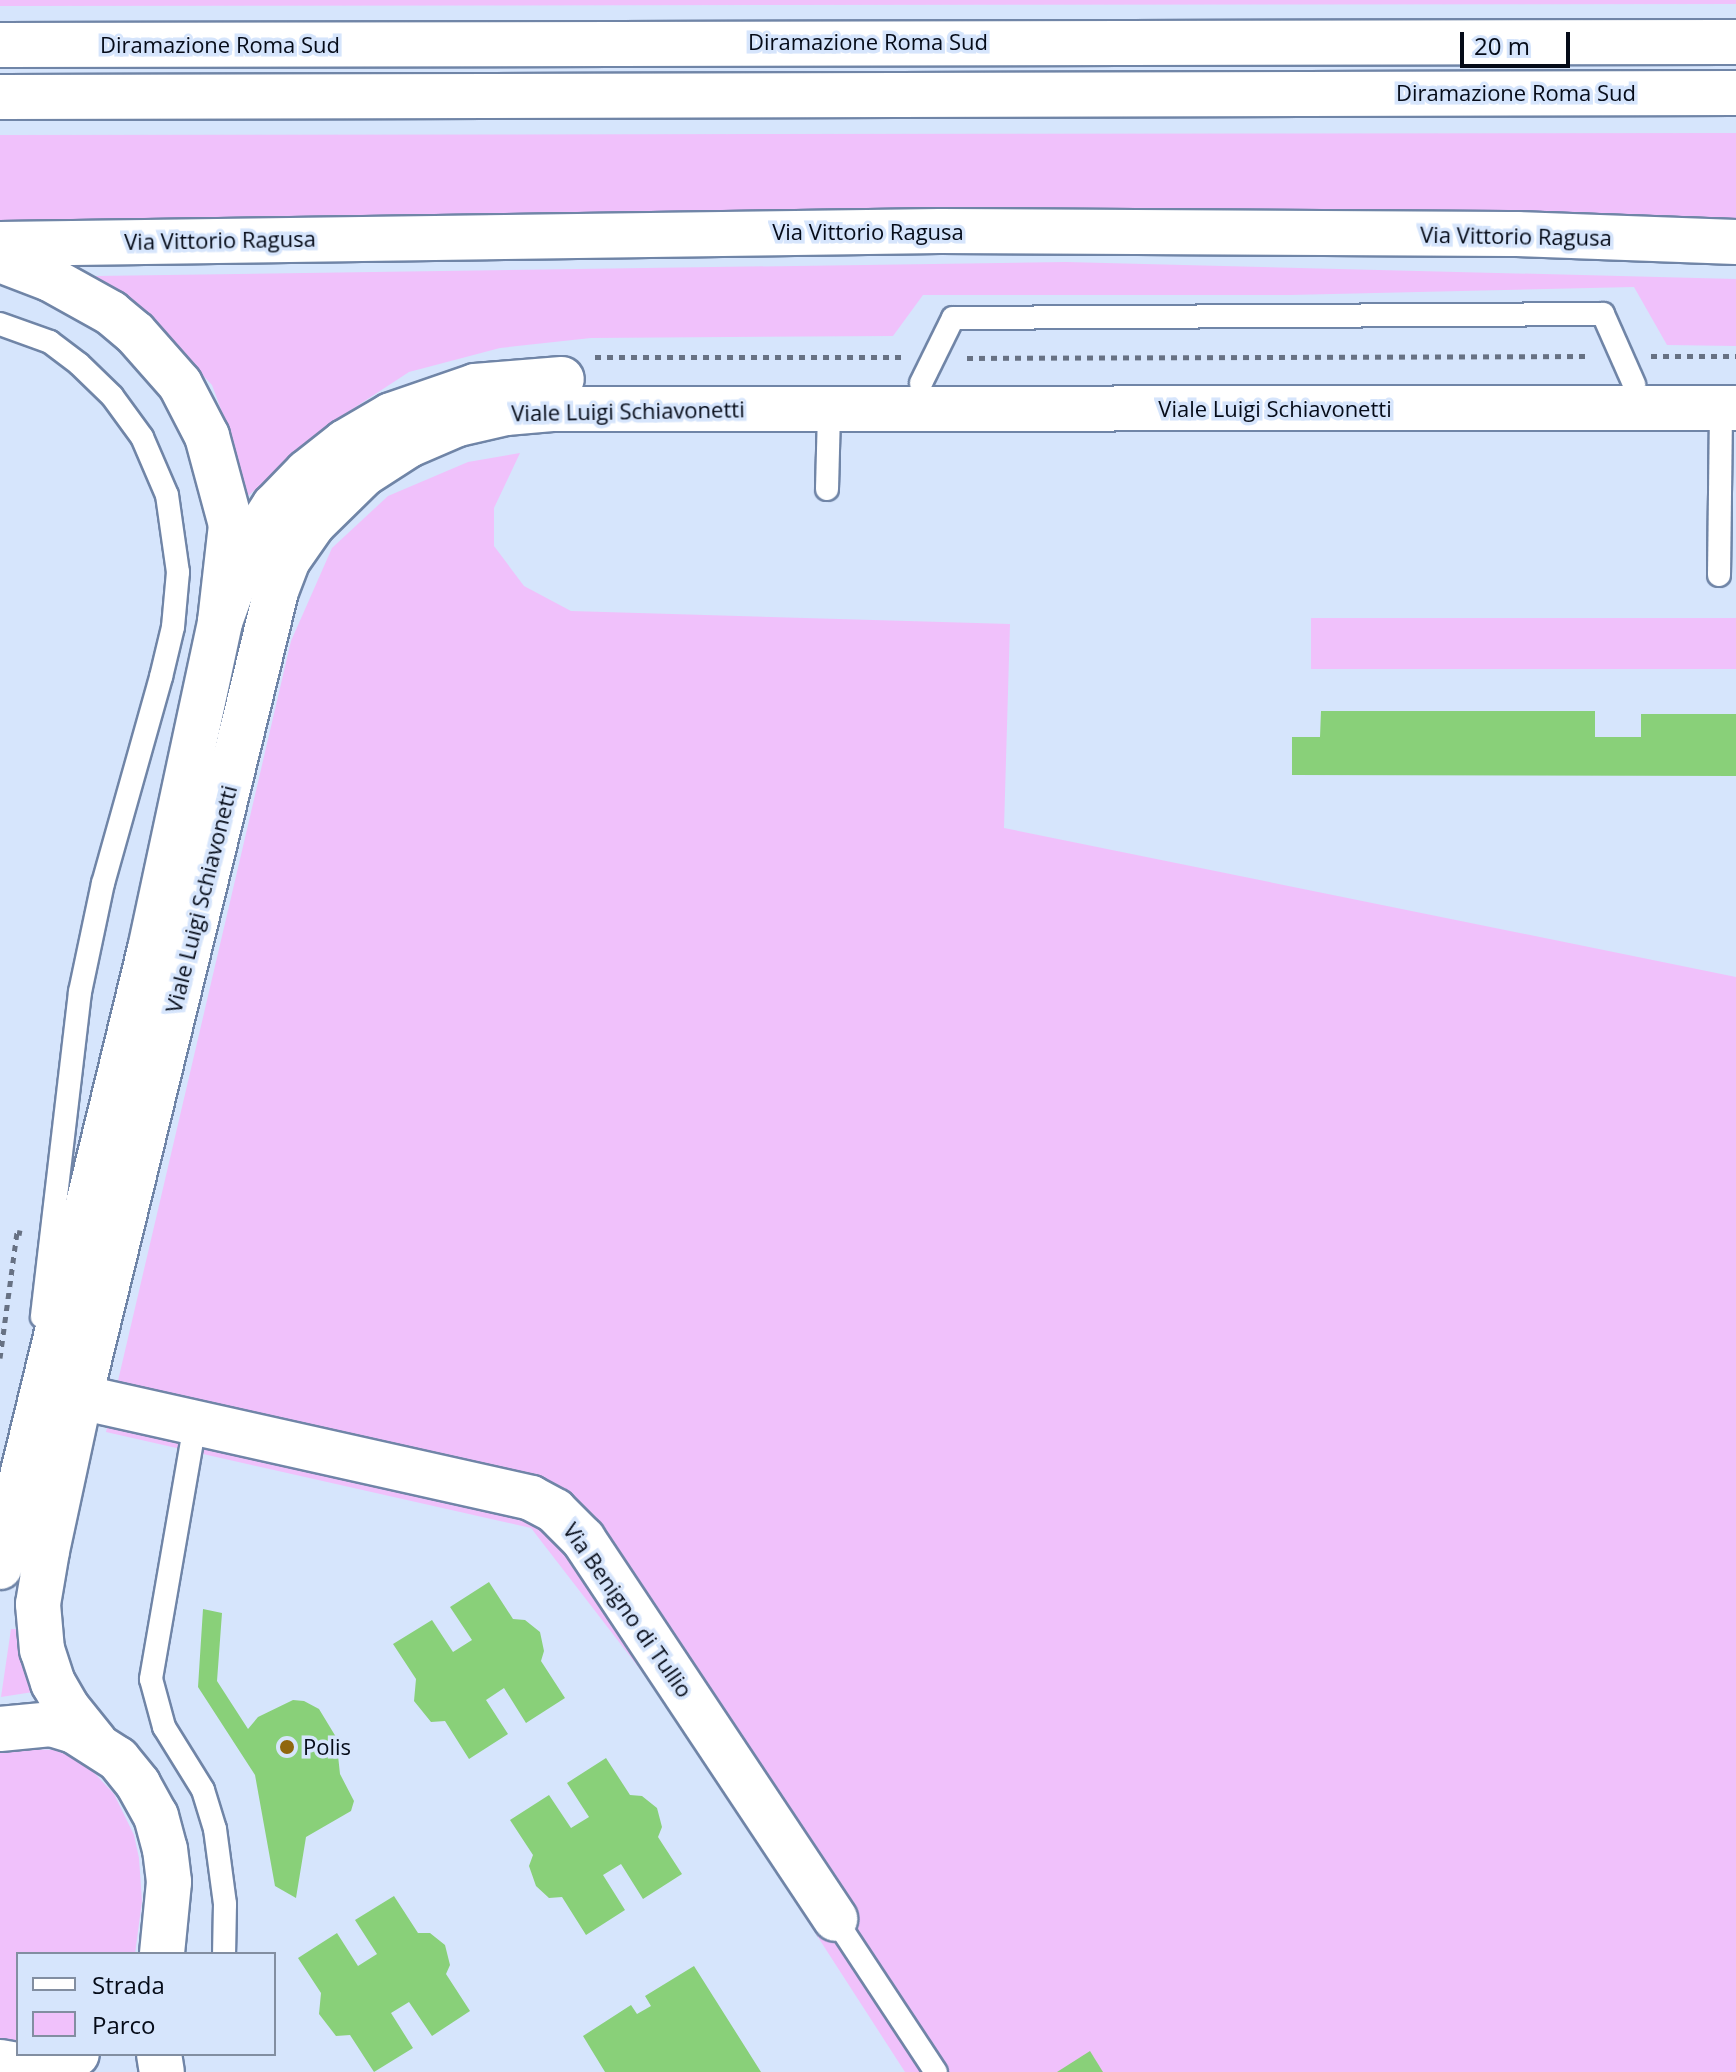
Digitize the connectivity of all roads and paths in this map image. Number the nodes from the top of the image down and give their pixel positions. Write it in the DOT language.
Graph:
graph roads {
  1 [pos="1736,42"];
  2 [pos="0,45"];
  3 [pos="1736,93"];
  4 [pos="0,97"];
  5 [pos="1736,242"];
  6 [pos="0,244"];
  7 [pos="0,260"];
  8 [pos="0,324"];
  9 [pos="1597,356"];
  10 [pos="1736,356"];
  11 [pos="958,358"];
  12 [pos="1643,370"];
  13 [pos="921,383"];
  14 [pos="1731,400"];
  15 [pos="829,410"];
  16 [pos="827,489"];
  17 [pos="1719,575"];
  18 [pos="220,622"];
  19 [pos="17,1232"];
  20 [pos="0,1358"];
  21 [pos="80,1397"];
  22 [pos="195,1424"];
  23 [pos="28,1451"];
  24 [pos="0,1567"];
  25 [pos="0,1729"];
  26 [pos="95,1742"];
  27 [pos="835,1919"];
  28 [pos="162,1952"];
  29 [pos="224,1952"];
  30 [pos="70,2056"];
  31 [pos="25,2069"];
  32 [pos="936,2072"];
  1 -- 2 [label="main road, Diramazione Roma Sud"];
  3 -- 4 [label="main road, Diramazione Roma Sud"];
  5 -- 6 [label="main road, Via Vittorio Ragusa"];
  7 -- 18 [label="main road"];
  8 -- 23 [label="lane"];
  9 -- 11 [label="path"];
  10 -- 12 [label="path"];
  12 -- 13 [label="main road, Viale Luigi Schiavonetti"];
  12 -- 13 [label="lane"];
  12 -- 14 [label="main road, Viale Luigi Schiavonetti"];
  13 -- 18 [label="main road, Viale Luigi Schiavonetti"];
  14 -- 15 [label="main road, Viale Luigi Schiavonetti"];
  14 -- 17 [label="lane"];
  15 -- 16 [label="lane"];
  15 -- 21 [label="main road, Viale Luigi Schiavonetti"];
  18 -- 23 [label="main road, Viale Luigi Schiavonetti"];
  19 -- 20 [label="path"];
  21 -- 22 [label="main road, Via Benigno di Tullio"];
  21 -- 26 [label="main road, Viale Luigi Schiavonetti"];
  22 -- 27 [label="main road, Via Benigno di Tullio"];
  22 -- 29 [label="lane"];
  23 -- 24 [label="main road, Viale Luigi Schiavonetti"];
  25 -- 26 [label="main road, Viale Luigi Schiavonetti"];
  26 -- 28 [label="main road, Viale Luigi Schiavonetti"];
  27 -- 32 [label="lane"];
  30 -- 31 [label="main road"];
}
